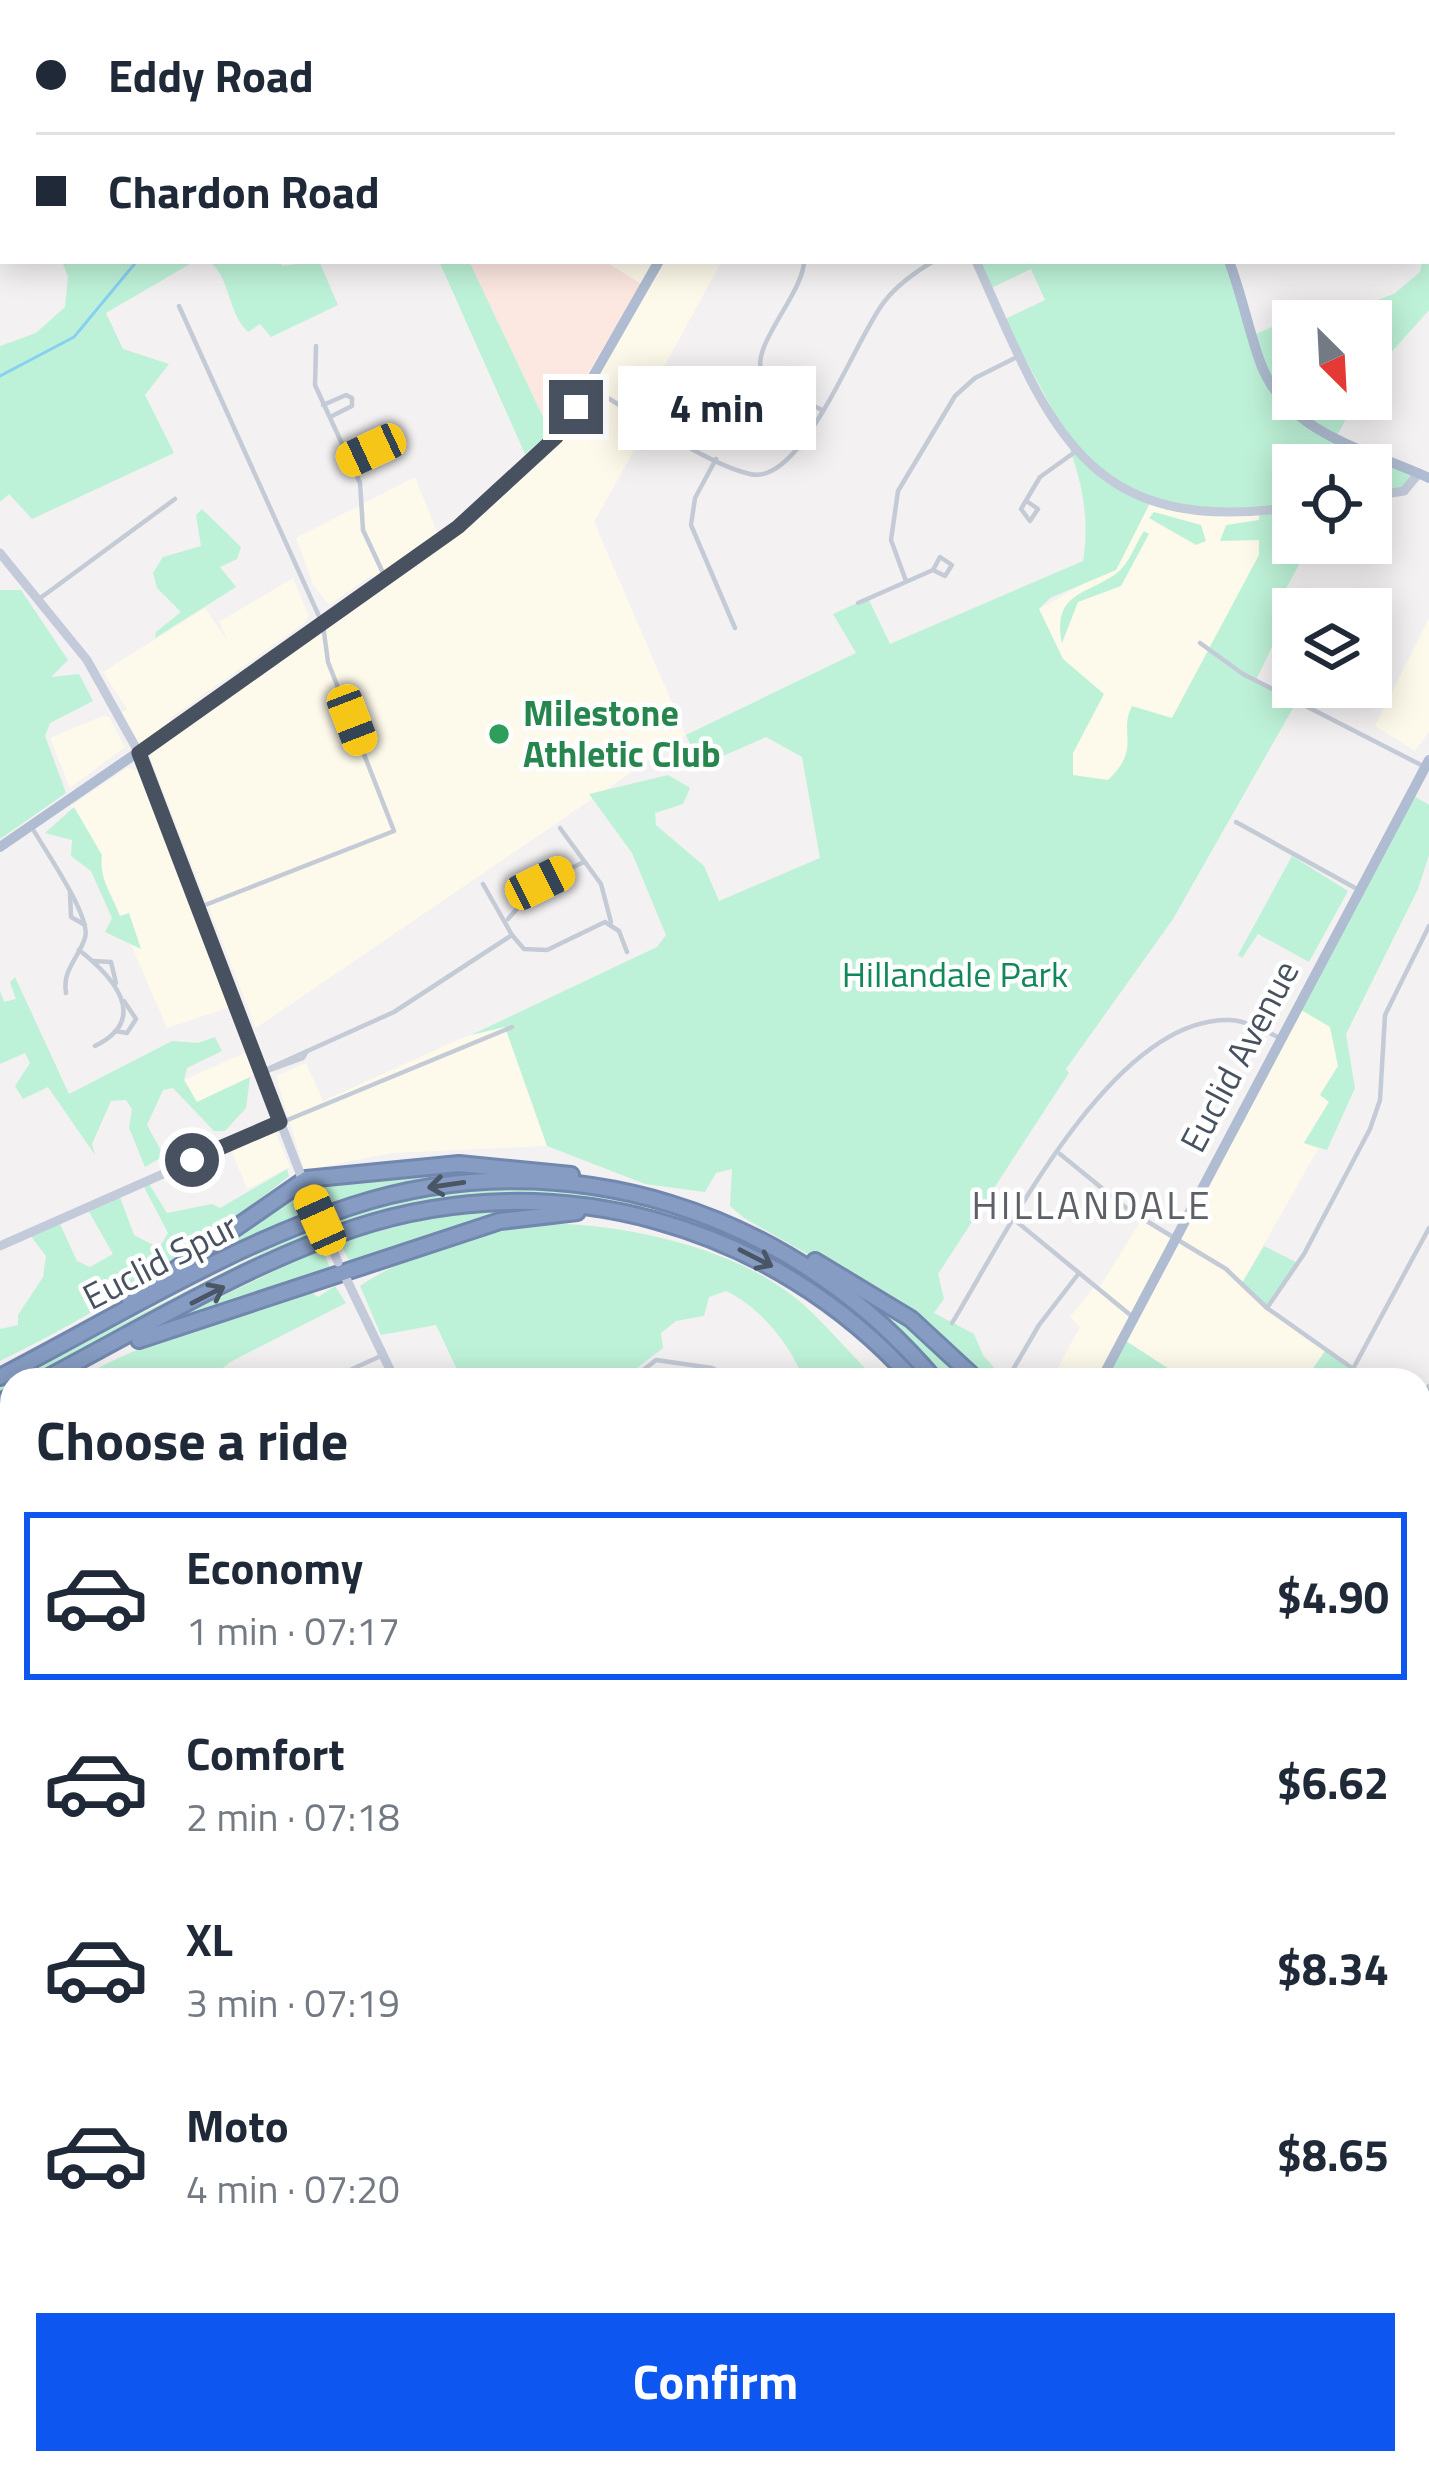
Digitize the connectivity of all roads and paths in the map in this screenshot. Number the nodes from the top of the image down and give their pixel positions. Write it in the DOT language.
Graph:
graph roads {
  1 [pos="657,264"];
  2 [pos="804,264"];
  3 [pos="930,264"];
  4 [pos="977,264"];
  5 [pos="1230,264"];
  6 [pos="179,306"];
  7 [pos="316,346"];
  8 [pos="1019,356"];
  9 [pos="588,386"];
  10 [pos="323,405"];
  11 [pos="821,409"];
  12 [pos="329,417"];
  13 [pos="1075,452"];
  14 [pos="716,459"];
  15 [pos="349,460"];
  16 [pos="356,475"];
  17 [pos="1424,476"];
  18 [pos="1392,492"];
  19 [pos="175,499"];
  20 [pos="1028,502"];
  21 [pos="1272,510"];
  22 [pos="0,553"];
  23 [pos="933,570"];
  24 [pos="386,580"];
  25 [pos="906,581"];
  26 [pos="38,600"];
  27 [pos="858,603"];
  28 [pos="323,625"];
  29 [pos="735,628"];
  30 [pos="1200,643"];
  31 [pos="139,753"];
  32 [pos="1427,763"];
  33 [pos="1236,822"];
  34 [pos="31,826"];
  35 [pos="560,828"];
  36 [pos="0,848"];
  37 [pos="584,862"];
  38 [pos="483,884"];
  39 [pos="1360,891"];
  40 [pos="70,893"];
  41 [pos="200,907"];
  42 [pos="508,920"];
  43 [pos="612,923"];
  44 [pos="87,925"];
  45 [pos="1429,926"];
  46 [pos="512,934"];
  47 [pos="79,950"];
  48 [pos="627,952"];
  49 [pos="93,961"];
  50 [pos="116,983"];
  51 [pos="65,992"];
  52 [pos="124,1001"];
  53 [pos="512,1027"];
  54 [pos="115,1031"];
  55 [pos="1282,1039"];
  56 [pos="95,1046"];
  57 [pos="262,1072"];
  58 [pos="280,1122"];
  59 [pos="1059,1154"];
  60 [pos="306,1187"];
  61 [pos="646,1196"];
  62 [pos="646,1217"];
  63 [pos="1016,1221"];
  64 [pos="1429,1228"];
  65 [pos="750,1233"];
  66 [pos="1175,1238"];
  67 [pos="0,1246"];
  68 [pos="341,1268"];
  69 [pos="1079,1274"];
  70 [pos="1267,1308"];
  71 [pos="1134,1318"];
  72 [pos="952,1323"];
  73 [pos="383,1355"];
  74 [pos="32,1360"];
  75 [pos="17,1368"];
  76 [pos="67,1368"];
  77 [pos="354,1368"];
  78 [pos="389,1368"];
  79 [pos="646,1368"];
  80 [pos="712,1368"];
  81 [pos="900,1368"];
  82 [pos="923,1368"];
  83 [pos="963,1368"];
  84 [pos="1014,1368"];
  85 [pos="1107,1368"];
  86 [pos="1350,1368"];
  87 [pos="1356,1368"];
  1 -- 9 [label="main road"];
  2 -- 11 [label="street"];
  3 -- 11 [label="street"];
  4 -- 8 [label="street"];
  5 -- 17 [label="main road"];
  6 -- 28 [label="street"];
  7 -- 10 [label="street"];
  8 -- 13 [label="street"];
  8 -- 25 [label="street"];
  9 -- 14 [label="street"];
  9 -- 24 [label="main road"];
  10 -- 12 [label="street"];
  10 -- 12 [label="street"];
  11 -- 14 [label="street"];
  12 -- 15 [label="street"];
  13 -- 20 [label="street"];
  13 -- 21 [label="street"];
  14 -- 29 [label="street"];
  15 -- 16 [label="street"];
  15 -- 16 [label="street"];
  16 -- 24 [label="street"];
  17 -- 18 [label="street"];
  19 -- 26 [label="street"];
  22 -- 26 [label="street"];
  23 -- 25 [label="street"];
  24 -- 28 [label="main road"];
  25 -- 27 [label="street"];
  26 -- 31 [label="street"];
  28 -- 31 [label="main road"];
  28 -- 41 [label="street"];
  30 -- 32 [label="street"];
  31 -- 34 [label="main road"];
  31 -- 41 [label="street"];
  32 -- 39 [label="main road, Euclid Avenue"];
  33 -- 39 [label="street"];
  34 -- 36 [label="main road"];
  34 -- 40 [label="street"];
  35 -- 37 [label="street"];
  37 -- 42 [label="street"];
  37 -- 43 [label="street"];
  38 -- 42 [label="street"];
  39 -- 55 [label="main road, Euclid Avenue"];
  40 -- 44 [label="street"];
  40 -- 44 [label="street"];
  41 -- 57 [label="street"];
  42 -- 46 [label="street"];
  43 -- 46 [label="street"];
  43 -- 48 [label="street"];
  44 -- 47 [label="street"];
  45 -- 70 [label="street"];
  46 -- 57 [label="street"];
  47 -- 49 [label="street"];
  47 -- 51 [label="street"];
  49 -- 50 [label="street"];
  49 -- 50 [label="street"];
  50 -- 52 [label="street"];
  52 -- 54 [label="street"];
  52 -- 54 [label="street"];
  53 -- 58 [label="street"];
  54 -- 56 [label="street"];
  55 -- 59 [label="street"];
  55 -- 66 [label="main road, Euclid Avenue"];
  57 -- 58 [label="street"];
  58 -- 60 [label="street"];
  58 -- 67 [label="street"];
  59 -- 63 [label="street"];
  59 -- 66 [label="street"];
  60 -- 61 [label="highway"];
  60 -- 68 [label="street, bridge"];
  60 -- 74 [label="highway"];
  61 -- 65 [label="highway, Euclid Spur"];
  61 -- 74 [label="highway, Euclid Spur, one-way"];
  62 -- 68 [label="highway"];
  76 -- 62 [label="highway, Euclid Spur, one-way"];
  62 -- 81 [label="highway, Euclid Spur, one-way"];
  63 -- 69 [label="street"];
  63 -- 72 [label="street"];
  64 -- 87 [label="street"];
  65 -- 82 [label="highway, Euclid Spur"];
  65 -- 83 [label="highway"];
  66 -- 70 [label="street"];
  66 -- 71 [label="main road, Euclid Avenue"];
  68 -- 73 [label="street"];
  68 -- 76 [label="highway"];
  69 -- 71 [label="street"];
  69 -- 84 [label="street"];
  70 -- 86 [label="street"];
  71 -- 85 [label="main road, Euclid Avenue"];
  73 -- 77 [label="street"];
  73 -- 78 [label="street"];
  74 -- 75 [label="highway, Euclid Spur"];
  79 -- 80 [label="street"];
}
